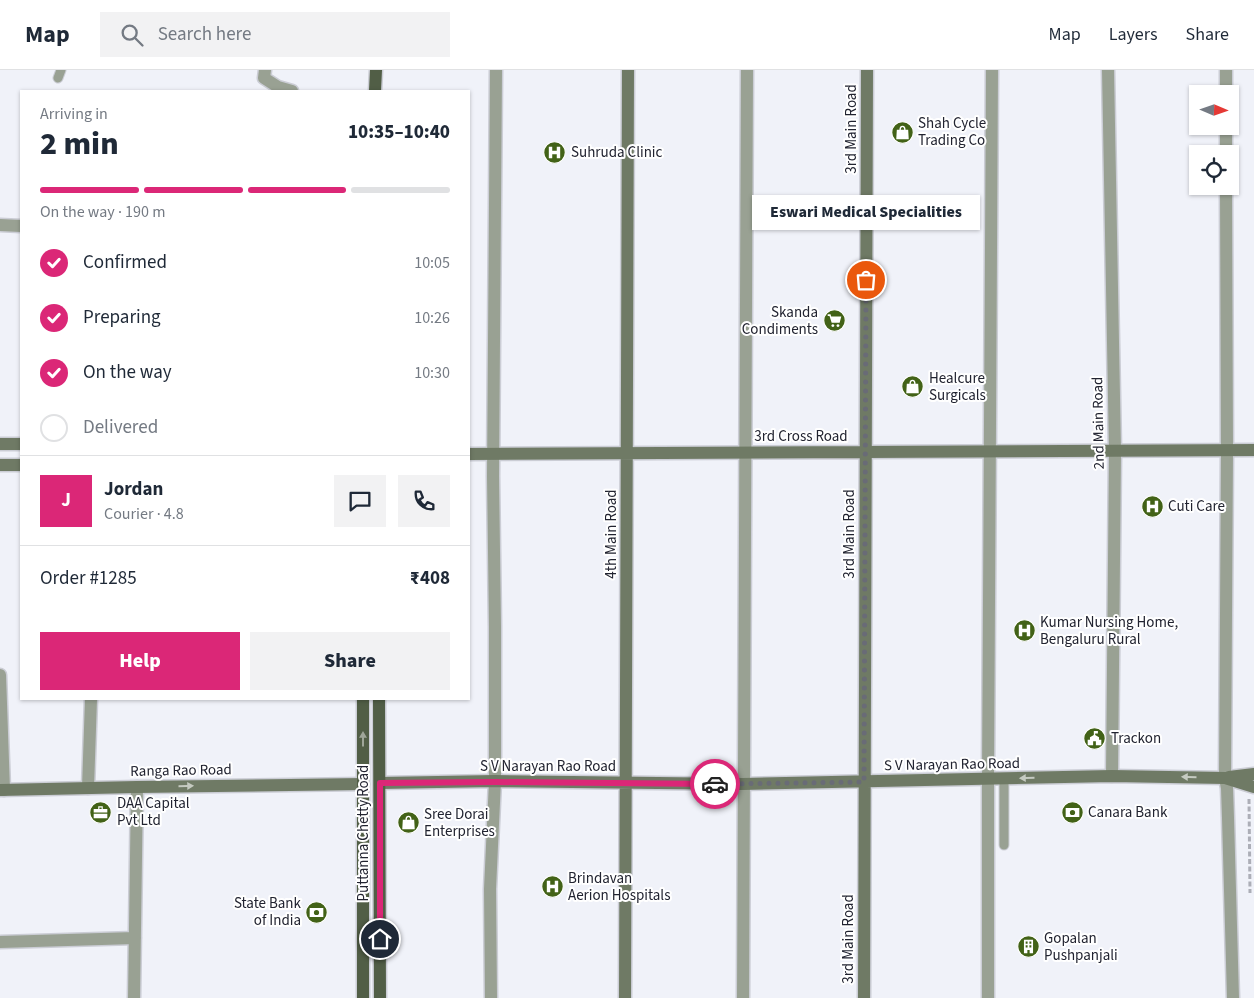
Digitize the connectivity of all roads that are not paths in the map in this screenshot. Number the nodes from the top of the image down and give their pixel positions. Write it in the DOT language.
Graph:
graph roads {
  1 [pos="265,70"];
  2 [pos="376,70"];
  3 [pos="496,70"];
  4 [pos="628,70"];
  5 [pos="746,70"];
  6 [pos="867,70"];
  7 [pos="992,70"];
  8 [pos="1108,70"];
  9 [pos="1226,70"];
  10 [pos="1226,85"];
  11 [pos="288,90"];
  12 [pos="375,90"];
  13 [pos="1226,195"];
  14 [pos="0,225"];
  15 [pos="20,226"];
  16 [pos="0,444"];
  17 [pos="20,444"];
  18 [pos="1227,450"];
  19 [pos="1254,450"];
  20 [pos="1115,451"];
  21 [pos="866,452"];
  22 [pos="990,452"];
  23 [pos="627,453"];
  24 [pos="745,453"];
  25 [pos="470,454"];
  26 [pos="493,454"];
  27 [pos="0,465"];
  28 [pos="20,465"];
  29 [pos="0,675"];
  30 [pos="90,700"];
  31 [pos="363,700"];
  32 [pos="379,700"];
  33 [pos="1112,776"];
  34 [pos="1225,778"];
  35 [pos="988,779"];
  36 [pos="1004,779"];
  37 [pos="495,782"];
  38 [pos="626,782"];
  39 [pos="864,782"];
  40 [pos="1252,782"];
  41 [pos="380,783"];
  42 [pos="363,784"];
  43 [pos="743,784"];
  44 [pos="137,787"];
  45 [pos="88,788"];
  46 [pos="2,790"];
  47 [pos="1004,845"];
  48 [pos="135,938"];
  49 [pos="0,942"];
  50 [pos="134,998"];
  51 [pos="363,998"];
  52 [pos="380,998"];
  53 [pos="491,998"];
  54 [pos="625,998"];
  55 [pos="743,998"];
  56 [pos="864,998"];
  57 [pos="988,998"];
  58 [pos="1234,998"];
  1 -- 11 [label="street"];
  2 -- 12 [label="main road"];
  3 -- 26 [label="street"];
  4 -- 23 [label="street, 4th Main Road"];
  5 -- 24 [label="street"];
  6 -- 21 [label="street, 3rd Main Road"];
  7 -- 22 [label="street"];
  8 -- 20 [label="street, 2nd Main Road"];
  9 -- 10 [label="street"];
  13 -- 18 [label="street"];
  14 -- 15 [label="street"];
  16 -- 17 [label="street"];
  18 -- 19 [label="street, 3rd Cross Road"];
  18 -- 20 [label="street, 3rd Cross Road"];
  18 -- 34 [label="street"];
  20 -- 22 [label="street, 3rd Cross Road"];
  20 -- 33 [label="street, 2nd Main Road"];
  21 -- 22 [label="street, 3rd Cross Road"];
  21 -- 24 [label="street, 3rd Cross Road"];
  21 -- 39 [label="street, 3rd Main Road"];
  22 -- 35 [label="street"];
  23 -- 24 [label="street, 3rd Cross Road"];
  23 -- 26 [label="street, 3rd Cross Road"];
  23 -- 38 [label="street, 4th Main Road"];
  24 -- 43 [label="street"];
  25 -- 26 [label="street, 3rd Cross Road"];
  26 -- 37 [label="street"];
  27 -- 28 [label="street"];
  29 -- 46 [label="street"];
  30 -- 45 [label="street"];
  42 -- 31 [label="main road, Puttanna Chetty Road, one-way"];
  32 -- 41 [label="main road, Puttanna Chetty Road"];
  34 -- 33 [label="street, S V Narayan Rao Road, one-way"];
  33 -- 36 [label="street, S V Narayan Rao Road, one-way"];
  34 -- 40 [label="street, S V Narayan Rao Road"];
  34 -- 58 [label="street"];
  35 -- 36 [label="street, S V Narayan Rao Road"];
  35 -- 39 [label="street, S V Narayan Rao Road"];
  35 -- 57 [label="street"];
  36 -- 47 [label="lane"];
  37 -- 38 [label="street, S V Narayan Rao Road"];
  37 -- 41 [label="street, S V Narayan Rao Road"];
  37 -- 53 [label="street"];
  38 -- 43 [label="street, S V Narayan Rao Road"];
  38 -- 54 [label="street, 4th Main Road"];
  39 -- 43 [label="street, S V Narayan Rao Road"];
  39 -- 56 [label="street, 3rd Main Road"];
  41 -- 52 [label="main road, Puttanna Chetty Road"];
  44 -- 42 [label="street, Ranga Rao Road, one-way"];
  42 -- 51 [label="main road, Puttanna Chetty Road"];
  43 -- 55 [label="street"];
  44 -- 45 [label="street, Ranga Rao Road"];
  44 -- 48 [label="street"];
  45 -- 46 [label="street, Ranga Rao Road"];
  48 -- 49 [label="street"];
  48 -- 50 [label="street"];
}
